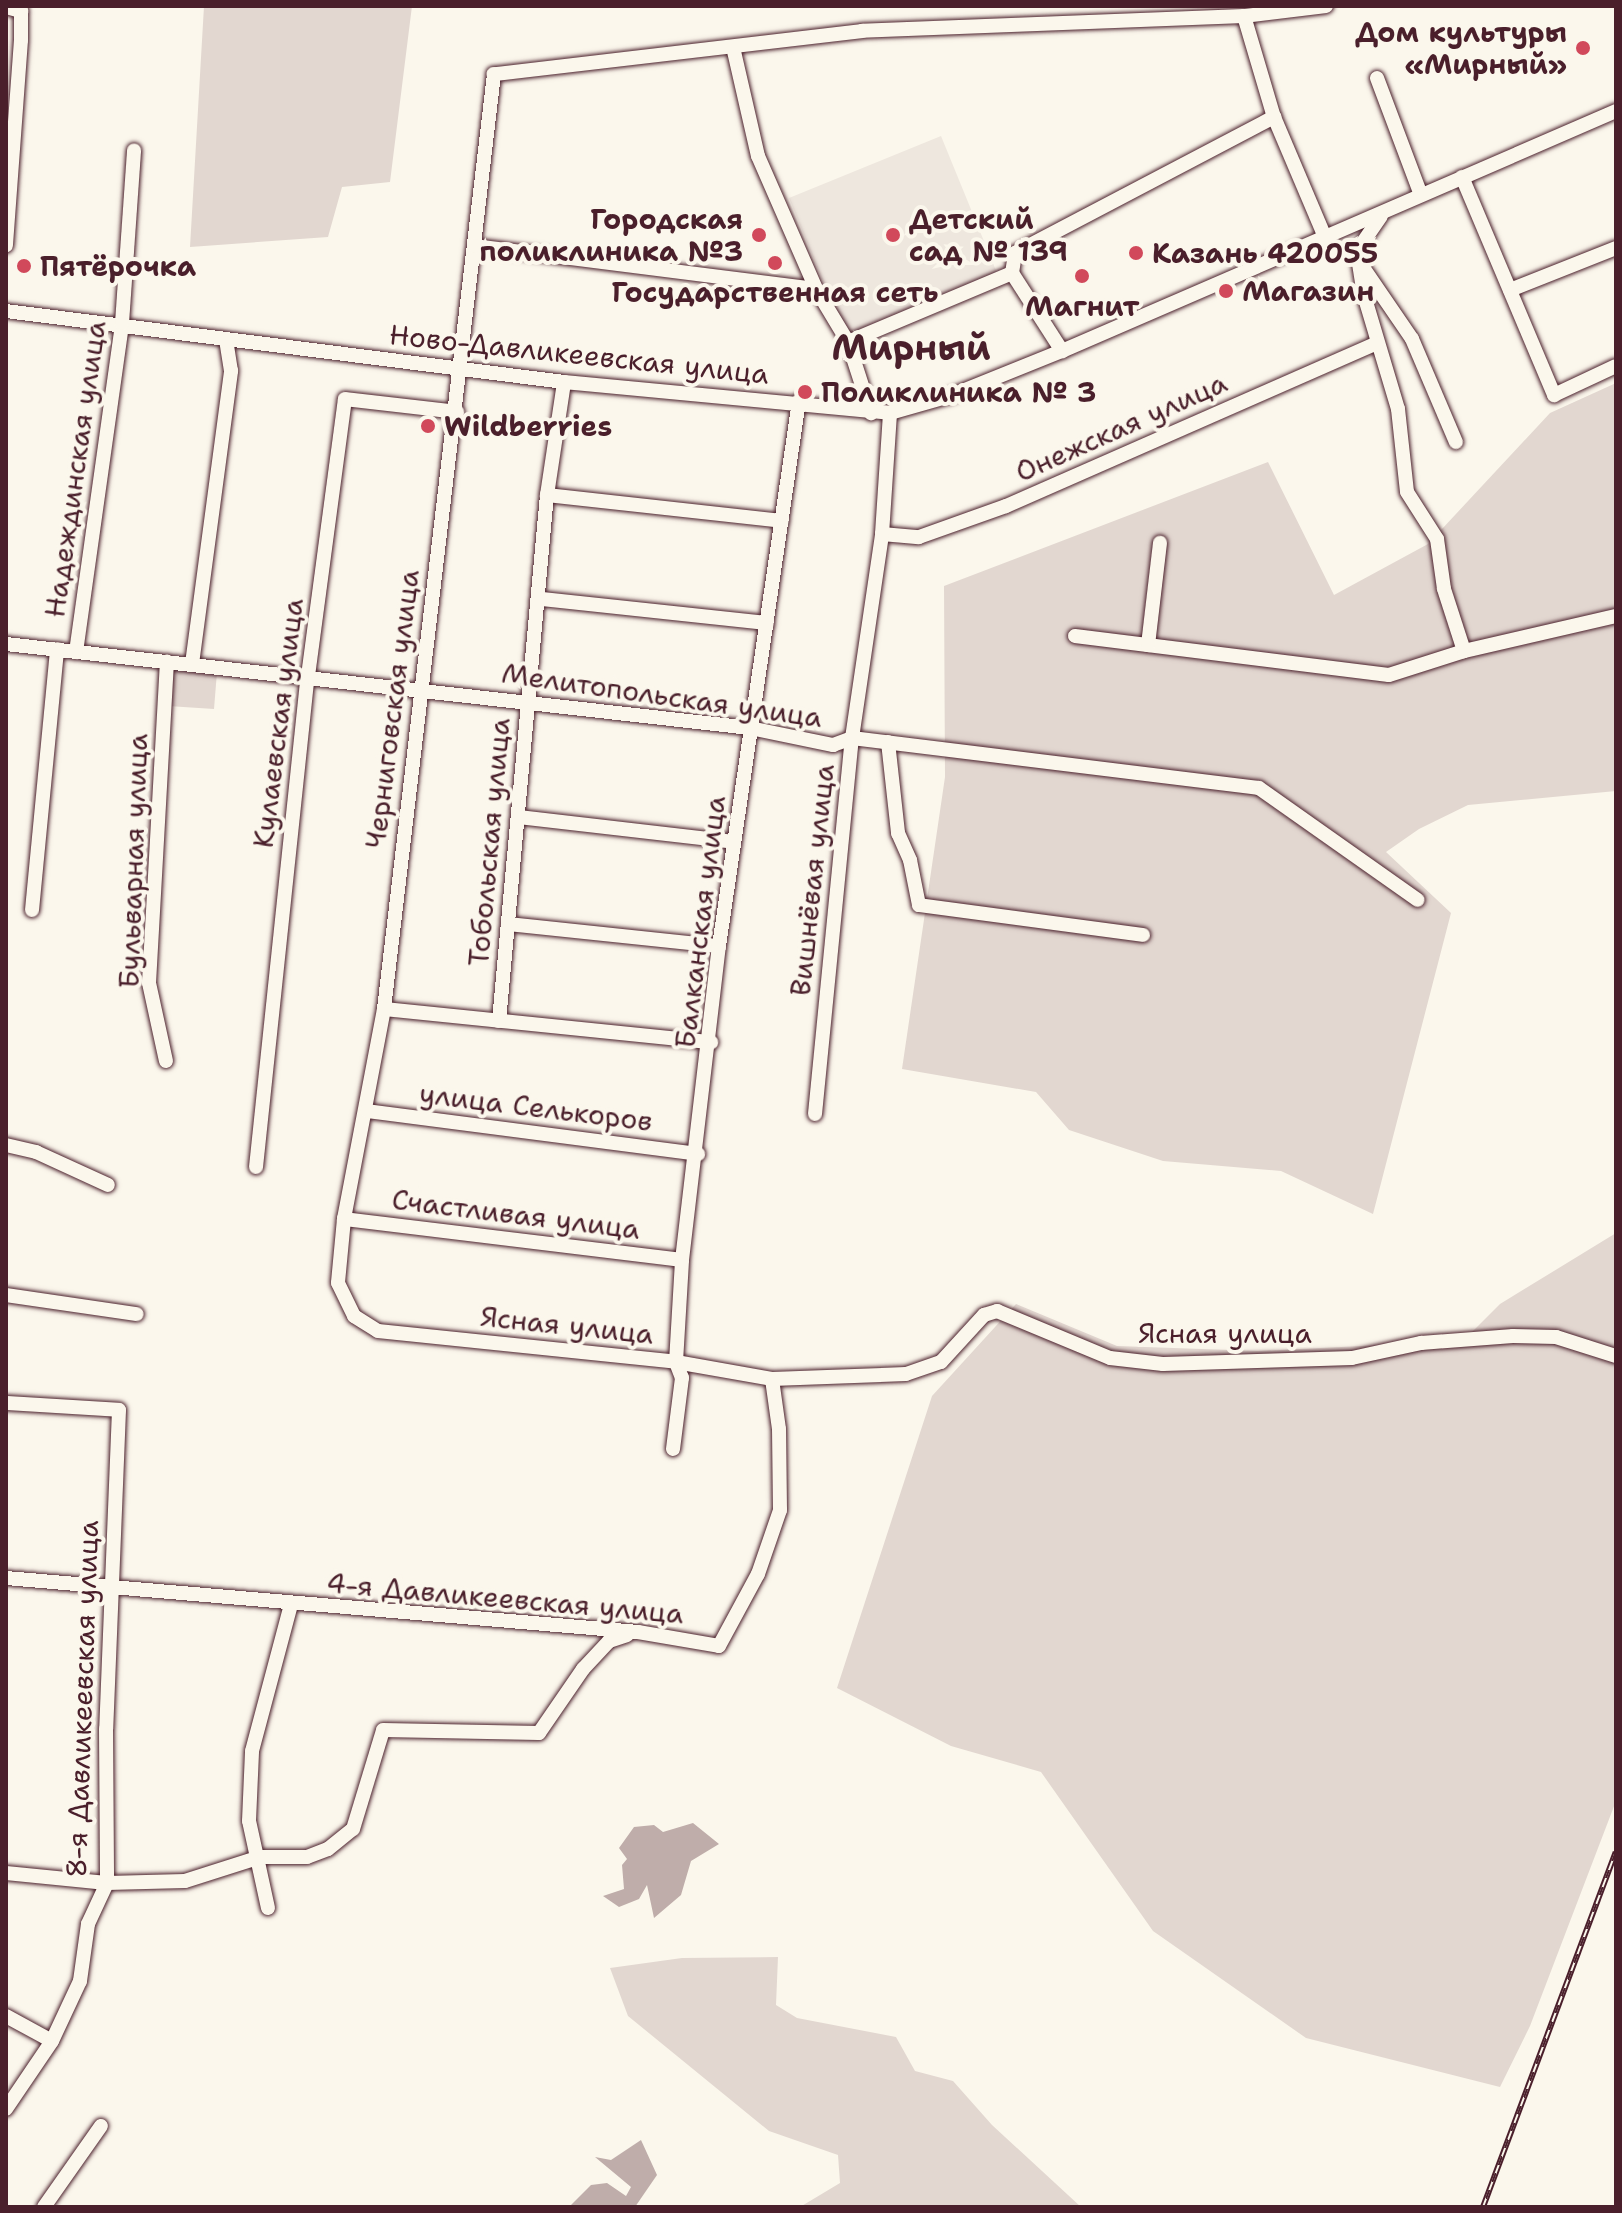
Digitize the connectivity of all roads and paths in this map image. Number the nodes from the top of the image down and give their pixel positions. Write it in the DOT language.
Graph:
graph roads {
  1 [pos="1326,6"];
  2 [pos="13,9"];
  3 [pos="1244,16"];
  4 [pos="733,47"];
  5 [pos="1377,78"];
  6 [pos="1616,111"];
  7 [pos="1274,117"];
  8 [pos="134,150"];
  9 [pos="1462,177"];
  10 [pos="1421,195"];
  11 [pos="1387,210"];
  12 [pos="1330,234"];
  13 [pos="6,245"];
  14 [pos="475,246"];
  15 [pos="1616,248"];
  16 [pos="1359,257"];
  17 [pos="1012,273"];
  18 [pos="816,289"];
  19 [pos="1510,290"];
  20 [pos="6,311"];
  21 [pos="122,323"];
  22 [pos="226,341"];
  23 [pos="848,342"];
  24 [pos="1375,344"];
  25 [pos="1062,351"];
  26 [pos="1616,366"];
  27 [pos="461,370"];
  28 [pos="564,382"];
  29 [pos="799,401"];
  30 [pos="457,412"];
  31 [pos="871,413"];
  32 [pos="890,413"];
  33 [pos="1456,442"];
  34 [pos="547,495"];
  35 [pos="782,521"];
  36 [pos="882,534"];
  37 [pos="1160,543"];
  38 [pos="542,599"];
  39 [pos="1616,616"];
  40 [pos="767,623"];
  41 [pos="1075,636"];
  42 [pos="6,644"];
  43 [pos="1148,645"];
  44 [pos="57,649"];
  45 [pos="1464,651"];
  46 [pos="76,652"];
  47 [pos="167,662"];
  48 [pos="192,664"];
  49 [pos="308,676"];
  50 [pos="418,689"];
  51 [pos="528,703"];
  52 [pos="750,728"];
  53 [pos="852,738"];
  54 [pos="888,742"];
  55 [pos="519,817"];
  56 [pos="734,842"];
  57 [pos="1418,900"];
  58 [pos="32,910"];
  59 [pos="508,924"];
  60 [pos="1143,935"];
  61 [pos="719,946"];
  62 [pos="384,1009"];
  63 [pos="499,1021"];
  64 [pos="711,1042"];
  65 [pos="166,1061"];
  66 [pos="367,1111"];
  67 [pos="815,1114"];
  68 [pos="6,1145"];
  69 [pos="698,1154"];
  70 [pos="256,1167"];
  71 [pos="108,1185"];
  72 [pos="344,1219"];
  73 [pos="682,1260"];
  74 [pos="6,1295"];
  75 [pos="137,1314"];
  76 [pos="378,1331"];
  77 [pos="1616,1356"];
  78 [pos="676,1362"];
  79 [pos="772,1379"];
  80 [pos="6,1403"];
  81 [pos="673,1449"];
  82 [pos="6,1578"];
  83 [pos="110,1588"];
  84 [pos="291,1604"];
  85 [pos="638,1632"];
  86 [pos="260,1857"];
  87 [pos="6,1873"];
  88 [pos="107,1883"];
  89 [pos="268,1908"];
  90 [pos="6,2016"];
  91 [pos="52,2041"];
  92 [pos="6,2109"];
  93 [pos="101,2126"];
  94 [pos="44,2207"];
  1 -- 3 [label="street"];
  2 -- 13 [label="street"];
  3 -- 4 [label="street"];
  3 -- 7 [label="street"];
  4 -- 14 [label="street, Черниговская улица"];
  4 -- 18 [label="street"];
  5 -- 10 [label="street"];
  6 -- 9 [label="street, Ново-Давликеевская улица"];
  7 -- 12 [label="street"];
  7 -- 17 [label="street"];
  8 -- 21 [label="street, Надеждинская улица"];
  9 -- 10 [label="street, Ново-Давликеевская улица"];
  9 -- 19 [label="street"];
  10 -- 11 [label="street, Ново-Давликеевская улица"];
  11 -- 12 [label="street, Ново-Давликеевская улица"];
  11 -- 16 [label="street"];
  12 -- 16 [label="street"];
  12 -- 25 [label="street, Ново-Давликеевская улица"];
  14 -- 18 [label="street"];
  14 -- 27 [label="street, Черниговская улица"];
  15 -- 19 [label="street"];
  16 -- 24 [label="street"];
  16 -- 33 [label="street"];
  17 -- 23 [label="street"];
  17 -- 25 [label="street"];
  18 -- 23 [label="street"];
  19 -- 26 [label="street"];
  20 -- 21 [label="street, Ново-Давликеевская улица"];
  21 -- 22 [label="street, Ново-Давликеевская улица"];
  21 -- 46 [label="street, Надеждинская улица"];
  22 -- 27 [label="street, Ново-Давликеевская улица"];
  22 -- 48 [label="street"];
  23 -- 31 [label="street"];
  24 -- 36 [label="street, Онежская улица"];
  24 -- 45 [label="street"];
  25 -- 32 [label="street, Ново-Давликеевская улица"];
  27 -- 28 [label="street, Ново-Давликеевская улица"];
  27 -- 30 [label="street, Черниговская улица"];
  28 -- 29 [label="street, Ново-Давликеевская улица"];
  28 -- 34 [label="street, Тобольская улица"];
  29 -- 31 [label="street, Ново-Давликеевская улица"];
  29 -- 35 [label="street, Балканская улица"];
  30 -- 49 [label="street, Кулаевская улица"];
  30 -- 50 [label="street, Черниговская улица"];
  31 -- 32 [label="street, Ново-Давликеевская улица"];
  32 -- 36 [label="street, Вишнёвая улица"];
  34 -- 35 [label="street"];
  34 -- 38 [label="street, Тобольская улица"];
  35 -- 40 [label="street, Балканская улица"];
  36 -- 53 [label="street, Вишнёвая улица"];
  37 -- 43 [label="street"];
  38 -- 40 [label="street"];
  38 -- 51 [label="street, Тобольская улица"];
  39 -- 45 [label="street"];
  40 -- 52 [label="street, Балканская улица"];
  41 -- 43 [label="street"];
  42 -- 44 [label="street, Мелитопольская улица"];
  43 -- 45 [label="street"];
  44 -- 46 [label="street, Мелитопольская улица"];
  44 -- 58 [label="street, Надеждинская улица"];
  46 -- 47 [label="street, Мелитопольская улица"];
  47 -- 48 [label="street, Мелитопольская улица"];
  47 -- 65 [label="street, Бульварная улица"];
  48 -- 49 [label="street, Мелитопольская улица"];
  49 -- 50 [label="street, Мелитопольская улица"];
  49 -- 70 [label="street, Кулаевская улица"];
  50 -- 51 [label="street, Мелитопольская улица"];
  50 -- 62 [label="street, Черниговская улица"];
  51 -- 52 [label="street, Мелитопольская улица"];
  51 -- 55 [label="street, Тобольская улица"];
  52 -- 53 [label="street, Мелитопольская улица"];
  52 -- 56 [label="street, Балканская улица"];
  53 -- 54 [label="street, Мелитопольская улица"];
  53 -- 67 [label="street, Вишнёвая улица"];
  54 -- 57 [label="street, Мелитопольская улица"];
  54 -- 60 [label="street"];
  55 -- 56 [label="street"];
  55 -- 59 [label="street, Тобольская улица"];
  56 -- 61 [label="street, Балканская улица"];
  59 -- 61 [label="street"];
  59 -- 63 [label="street, Тобольская улица"];
  61 -- 64 [label="street, Балканская улица"];
  62 -- 63 [label="street"];
  62 -- 66 [label="street, Черниговская улица"];
  63 -- 64 [label="street"];
  64 -- 69 [label="street, Балканская улица"];
  66 -- 69 [label="street, улица Селькоров"];
  66 -- 72 [label="street, Черниговская улица"];
  68 -- 71 [label="street"];
  69 -- 73 [label="street, Балканская улица"];
  72 -- 73 [label="street, Счастливая улица"];
  72 -- 76 [label="street, Черниговская улица"];
  73 -- 78 [label="street, Балканская улица"];
  74 -- 75 [label="street"];
  76 -- 78 [label="street, Ясная улица"];
  77 -- 79 [label="street, Ясная улица"];
  78 -- 79 [label="street, Ясная улица"];
  78 -- 81 [label="street, Балканская улица"];
  79 -- 85 [label="street, 4-я Давликеевская улица"];
  80 -- 83 [label="street, 8-я Давликеевская улица"];
  82 -- 83 [label="street, 4-я Давликеевская улица"];
  83 -- 84 [label="street, 4-я Давликеевская улица"];
  83 -- 88 [label="street, 8-я Давликеевская улица"];
  84 -- 85 [label="street, 4-я Давликеевская улица"];
  84 -- 86 [label="street"];
  85 -- 86 [label="street"];
  86 -- 88 [label="street"];
  86 -- 89 [label="street"];
  87 -- 88 [label="street"];
  88 -- 91 [label="street, 8-я Давликеевская улица"];
  90 -- 91 [label="street"];
  91 -- 92 [label="street, 8-я Давликеевская улица"];
  93 -- 94 [label="street"];
}
